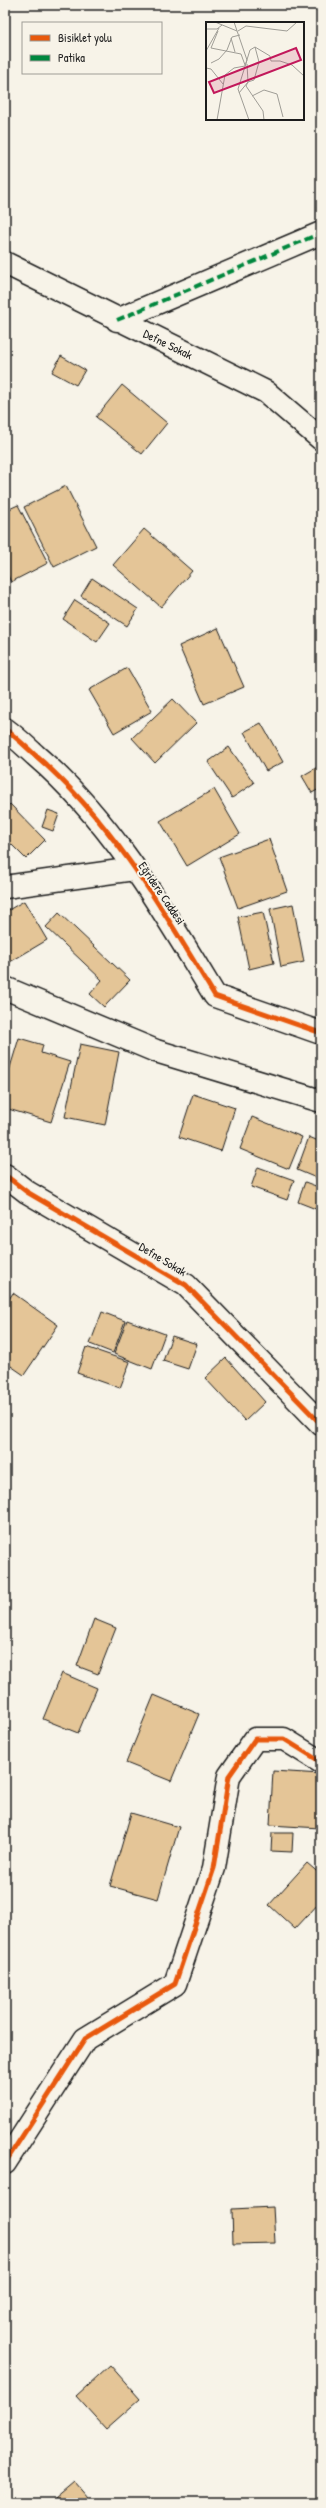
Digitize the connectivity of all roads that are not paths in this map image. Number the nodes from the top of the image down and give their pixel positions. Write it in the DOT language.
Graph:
graph roads {
  1 [pos="321,233"];
  2 [pos="5,263"];
  3 [pos="117,320"];
  4 [pos="321,439"];
  5 [pos="5,729"];
  6 [pos="134,869"];
  7 [pos="5,887"];
  8 [pos="5,988"];
  9 [pos="321,1033"];
  10 [pos="321,1100"];
  11 [pos="5,1175"];
  12 [pos="321,1424"];
  13 [pos="321,1762"];
  14 [pos="5,2163"];
  1 -- 3 [label="street"];
  2 -- 3 [label="street, Defne Sokak"];
  3 -- 4 [label="street, Defne Sokak"];
  5 -- 6 [label="street, Eğridere Caddesi"];
  6 -- 7 [label="street"];
  6 -- 9 [label="street, Eğridere Caddesi"];
  8 -- 10 [label="street"];
  11 -- 12 [label="street, Defne Sokak"];
  13 -- 14 [label="street"];
}
